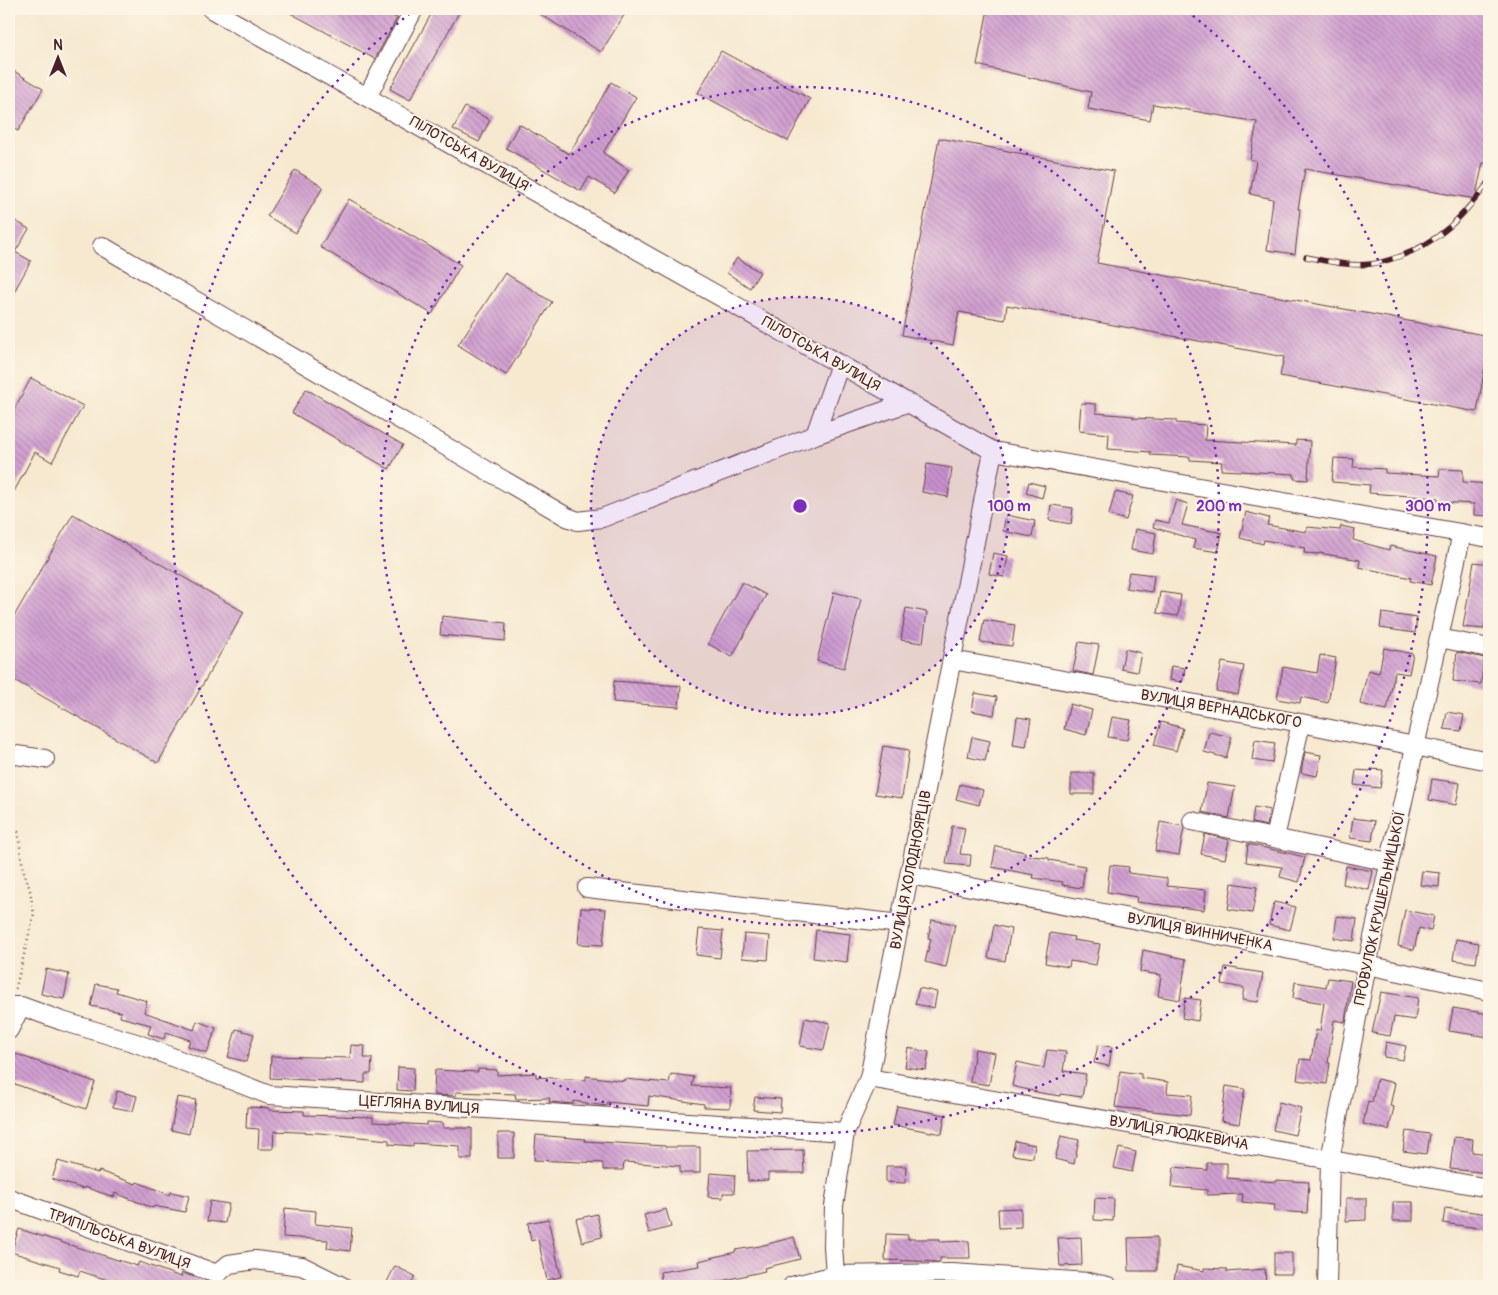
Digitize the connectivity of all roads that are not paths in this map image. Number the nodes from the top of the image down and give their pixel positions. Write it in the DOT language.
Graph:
graph roads {
  1 [pos="211,9"];
  2 [pos="414,9"];
  3 [pos="368,97"];
  4 [pos="102,246"];
  5 [pos="840,364"];
  6 [pos="907,403"];
  7 [pos="815,435"];
  8 [pos="993,451"];
  9 [pos="1462,533"];
  10 [pos="1489,538"];
  11 [pos="1439,638"];
  12 [pos="1489,648"];
  13 [pos="952,660"];
  14 [pos="1301,723"];
  15 [pos="1416,746"];
  16 [pos="9,754"];
  17 [pos="44,759"];
  18 [pos="1489,761"];
  19 [pos="1192,822"];
  20 [pos="1275,838"];
  21 [pos="1389,862"];
  22 [pos="910,875"];
  23 [pos="586,888"];
  24 [pos="901,924"];
  25 [pos="1367,965"];
  26 [pos="1489,991"];
  27 [pos="15,1006"];
  28 [pos="9,1030"];
  29 [pos="869,1078"];
  30 [pos="845,1132"];
  31 [pos="1330,1160"];
  32 [pos="1489,1188"];
  33 [pos="9,1198"];
  34 [pos="215,1280"];
  35 [pos="837,1281"];
  36 [pos="342,1286"];
  37 [pos="792,1286"];
  38 [pos="1108,1286"];
  39 [pos="1327,1286"];
  1 -- 3 [label="street, ПІЛОТСЬКА ВУЛИЦЯ"];
  2 -- 3 [label="street"];
  3 -- 5 [label="street, ПІЛОТСЬКА ВУЛИЦЯ"];
  4 -- 7 [label="street"];
  5 -- 6 [label="street, ПІЛОТСЬКА ВУЛИЦЯ"];
  5 -- 7 [label="street"];
  6 -- 7 [label="street"];
  6 -- 8 [label="street, ПІЛОТСЬКА ВУЛИЦЯ"];
  8 -- 9 [label="street, ПІЛОТСЬКА ВУЛИЦЯ"];
  8 -- 13 [label="street, ВУЛИЦЯ ХОЛОДНОЯРЦІВ"];
  9 -- 10 [label="street, ПІЛОТСЬКА ВУЛИЦЯ"];
  9 -- 11 [label="street, ПРОВУЛОК КРУШЕЛЬНИЦЬКОЇ"];
  11 -- 12 [label="street"];
  11 -- 15 [label="street, ПРОВУЛОК КРУШЕЛЬНИЦЬКОЇ"];
  13 -- 14 [label="street, ВУЛИЦЯ ВЕРНАДСЬКОГО"];
  13 -- 22 [label="street, ВУЛИЦЯ ХОЛОДНОЯРЦІВ"];
  14 -- 15 [label="street, ВУЛИЦЯ ВЕРНАДСЬКОГО"];
  14 -- 20 [label="street"];
  15 -- 18 [label="street, ВУЛИЦЯ ВЕРНАДСЬКОГО"];
  15 -- 21 [label="street, ПРОВУЛОК КРУШЕЛЬНИЦЬКОЇ"];
  16 -- 17 [label="street"];
  19 -- 20 [label="street"];
  20 -- 21 [label="street"];
  21 -- 25 [label="street, ПРОВУЛОК КРУШЕЛЬНИЦЬКОЇ"];
  22 -- 24 [label="street, ВУЛИЦЯ ХОЛОДНОЯРЦІВ"];
  22 -- 25 [label="street, ВУЛИЦЯ ВИННИЧЕНКА"];
  23 -- 24 [label="street"];
  24 -- 29 [label="street, ВУЛИЦЯ ХОЛОДНОЯРЦІВ"];
  25 -- 26 [label="street, ВУЛИЦЯ ВИННИЧЕНКА"];
  25 -- 31 [label="street, ПРОВУЛОК КРУШЕЛЬНИЦЬКОЇ"];
  27 -- 28 [label="street"];
  27 -- 30 [label="street, ЦЕГЛЯНА ВУЛИЦЯ"];
  29 -- 30 [label="street, ВУЛИЦЯ ХОЛОДНОЯРЦІВ"];
  29 -- 31 [label="street, ВУЛИЦЯ ЛЮДКЕВИЧА"];
  30 -- 35 [label="street, ВУЛИЦЯ ХОЛОДНОЯРЦІВ"];
  31 -- 32 [label="street, ВУЛИЦЯ ЛЮДКЕВИЧА"];
  31 -- 39 [label="street, ПРОВУЛОК КРУШЕЛЬНИЦЬКОЇ"];
  33 -- 34 [label="street, ТРИПІЛЬСЬКА ВУЛИЦЯ"];
  34 -- 36 [label="street, ТРИПІЛЬСЬКА ВУЛИЦЯ"];
  35 -- 37 [label="street"];
  35 -- 38 [label="street"];
}
